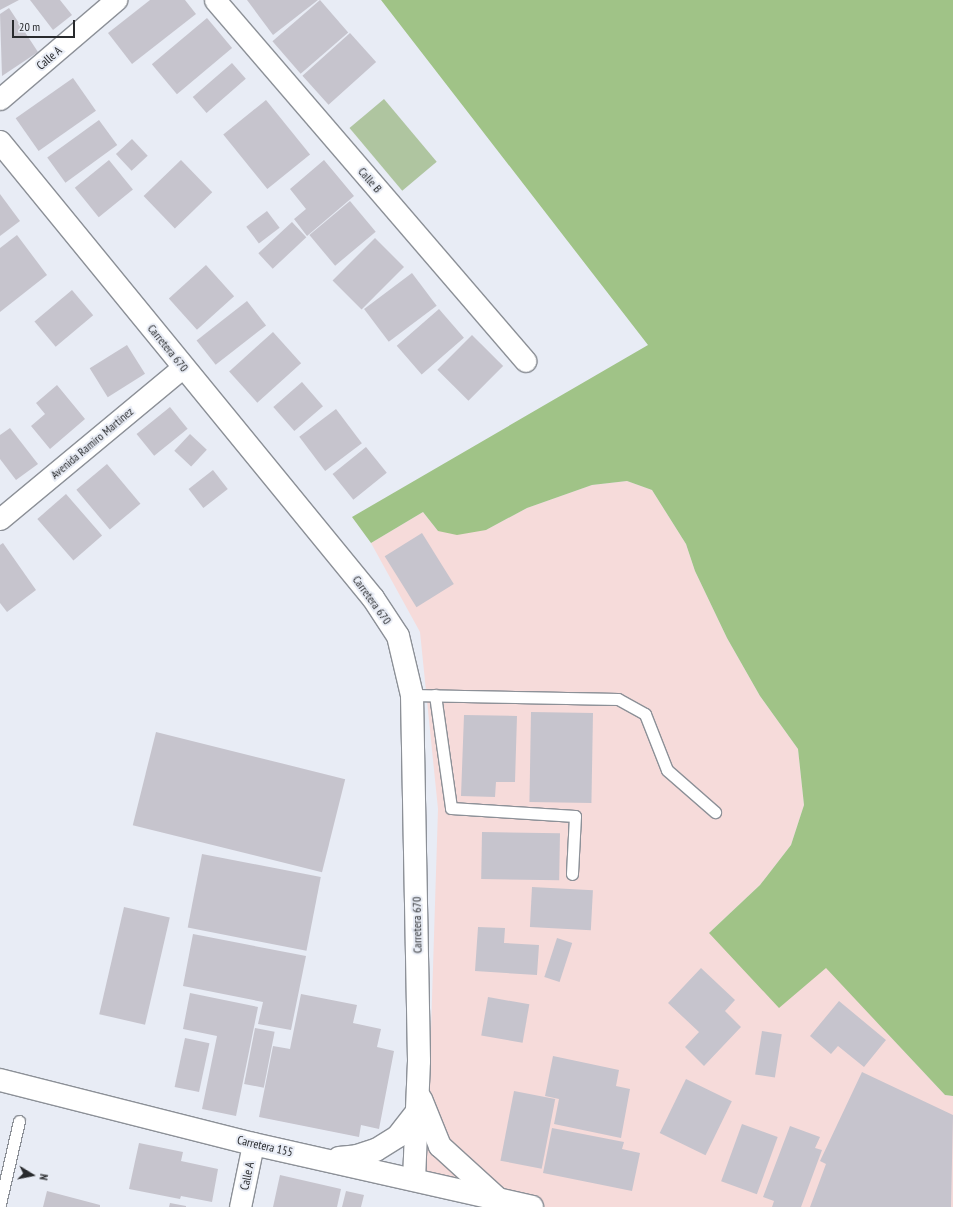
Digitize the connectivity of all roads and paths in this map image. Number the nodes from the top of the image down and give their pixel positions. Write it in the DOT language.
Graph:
graph roads {
  1 [pos="116,0"];
  2 [pos="215,0"];
  3 [pos="0,100"];
  4 [pos="0,142"];
  5 [pos="526,361"];
  6 [pos="183,367"];
  7 [pos="0,519"];
  8 [pos="412,695"];
  9 [pos="435,695"];
  10 [pos="715,812"];
  11 [pos="572,874"];
  12 [pos="0,1080"];
  13 [pos="418,1102"];
  14 [pos="20,1121"];
  15 [pos="253,1144"];
  16 [pos="325,1159"];
  17 [pos="414,1179"];
  18 [pos="498,1199"];
  19 [pos="0,1204"];
  20 [pos="240,1207"];
  21 [pos="532,1207"];
  1 -- 3 [label="street, Calle A"];
  2 -- 5 [label="street, Calle B"];
  4 -- 6 [label="street, Carretera 670"];
  6 -- 7 [label="street, Avenida Ramiro Martínez"];
  6 -- 8 [label="street, Carretera 670"];
  8 -- 9 [label="lane"];
  8 -- 13 [label="street, Carretera 670"];
  9 -- 10 [label="lane"];
  9 -- 11 [label="lane"];
  12 -- 15 [label="street, Carretera 155"];
  13 -- 16 [label="street"];
  13 -- 17 [label="street, Carretera 670"];
  13 -- 18 [label="street"];
  14 -- 19 [label="lane"];
  15 -- 16 [label="street, Carretera 155"];
  15 -- 20 [label="street, Calle A"];
  16 -- 17 [label="street, Carretera 155"];
  17 -- 18 [label="street, Carretera 155"];
  18 -- 21 [label="street, Carretera 155"];
}
